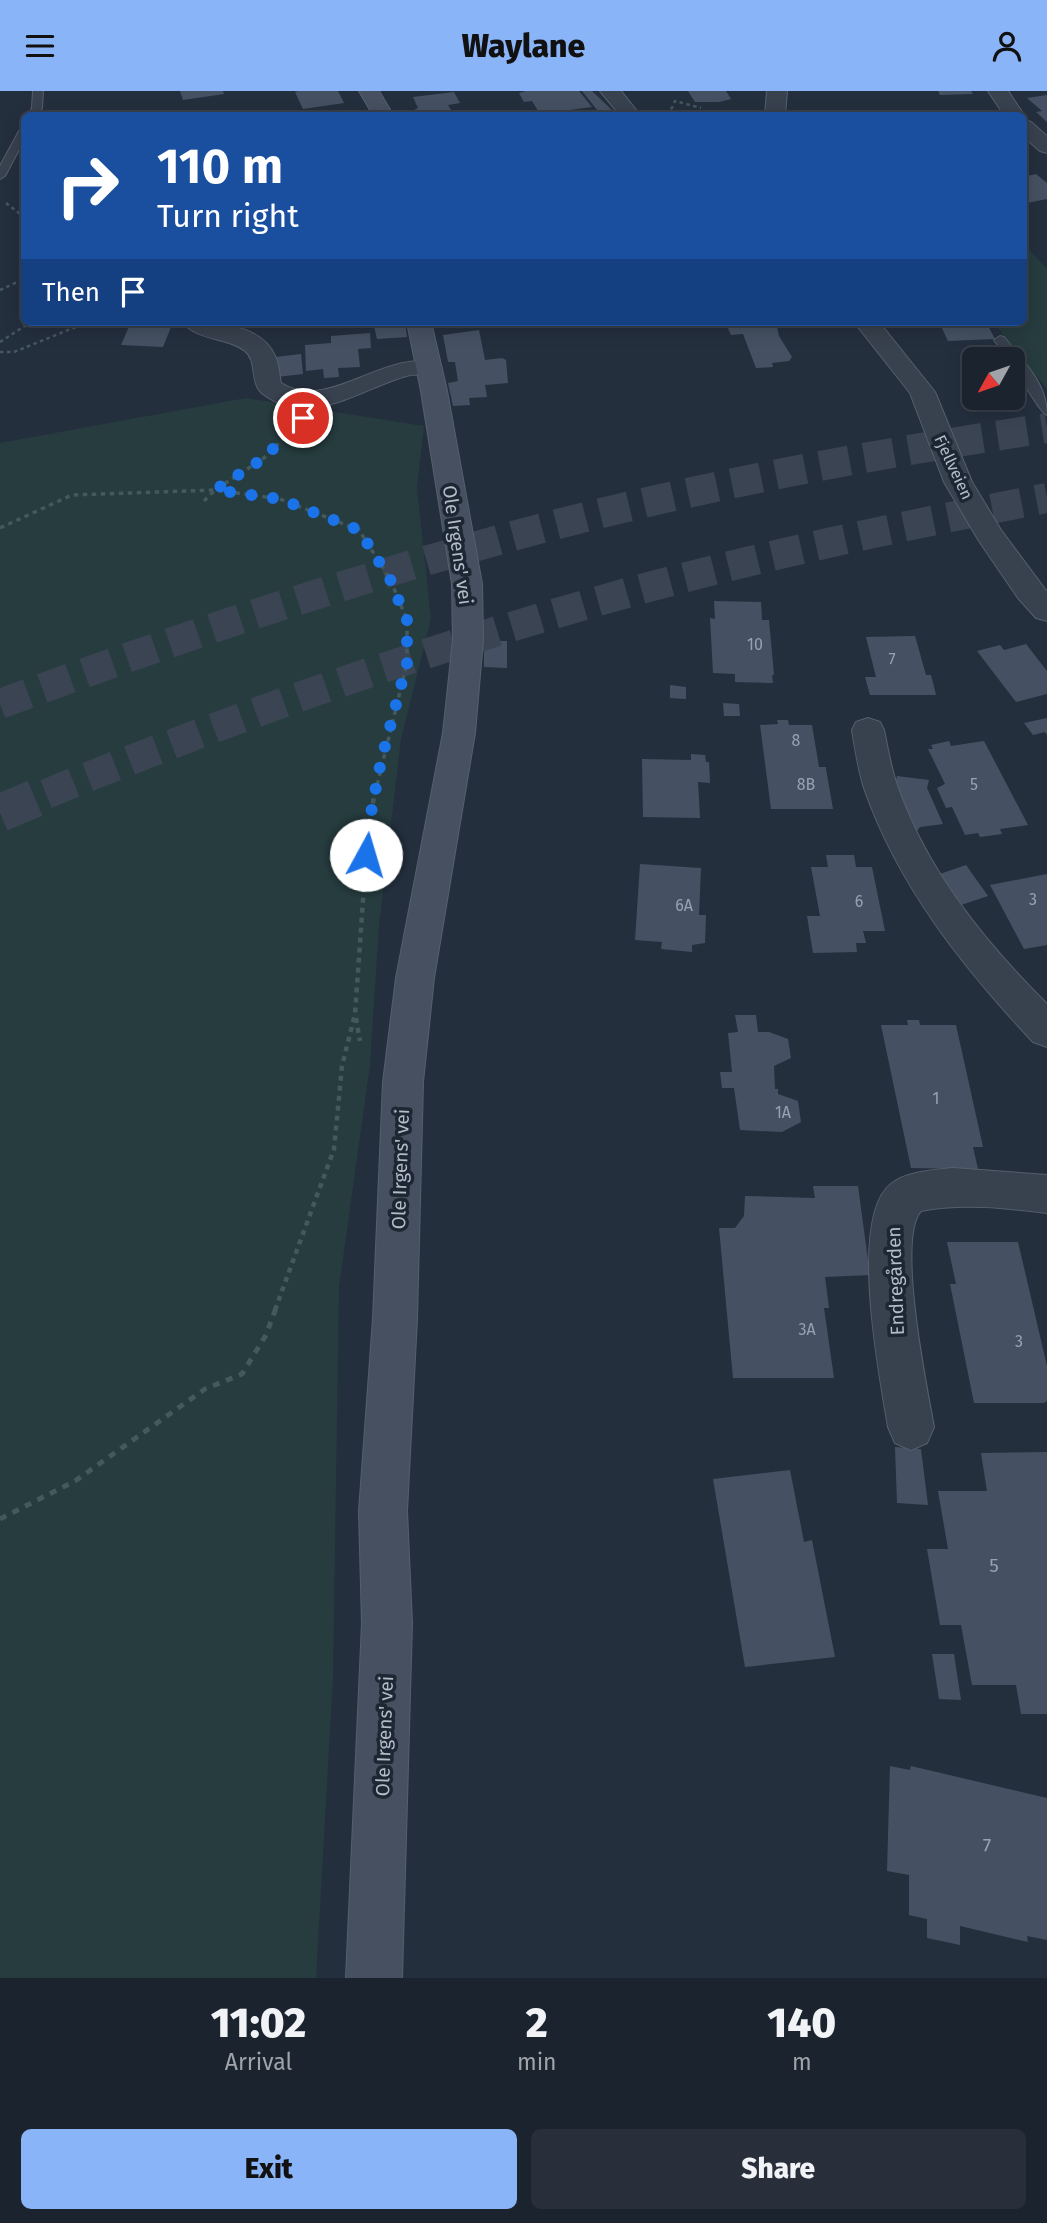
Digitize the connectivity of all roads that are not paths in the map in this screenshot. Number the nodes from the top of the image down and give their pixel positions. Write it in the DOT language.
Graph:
graph roads {
  1 [pos="38,91"];
  2 [pos="369,91"];
  3 [pos="610,91"];
  4 [pos="777,91"];
  5 [pos="998,91"];
  6 [pos="35,112"];
  7 [pos="381,112"];
  8 [pos="628,112"];
  9 [pos="775,112"];
  10 [pos="1012,112"];
  11 [pos="1027,129"];
  12 [pos="21,137"];
  13 [pos="1047,147"];
  14 [pos="0,176"];
  15 [pos="205,326"];
  16 [pos="420,326"];
  17 [pos="869,326"];
  18 [pos="1000,340"];
  19 [pos="429,368"];
  20 [pos="1047,411"];
  21 [pos="1047,611"];
  22 [pos="868,730"];
  23 [pos="1047,1030"];
  24 [pos="1047,1194"];
  25 [pos="911,1427"];
  26 [pos="374,1978"];
  1 -- 6 [label="lane"];
  2 -- 7 [label="street"];
  3 -- 8 [label="street"];
  4 -- 9 [label="street"];
  5 -- 10 [label="street"];
  11 -- 13 [label="street"];
  12 -- 14 [label="lane"];
  15 -- 19 [label="street"];
  16 -- 19 [label="street, Ole Irgens' vei"];
  17 -- 21 [label="street, Fjellveien"];
  18 -- 20 [label="lane"];
  19 -- 26 [label="street, Ole Irgens' vei"];
  22 -- 23 [label="street"];
  24 -- 25 [label="street, Endregården"];
}
